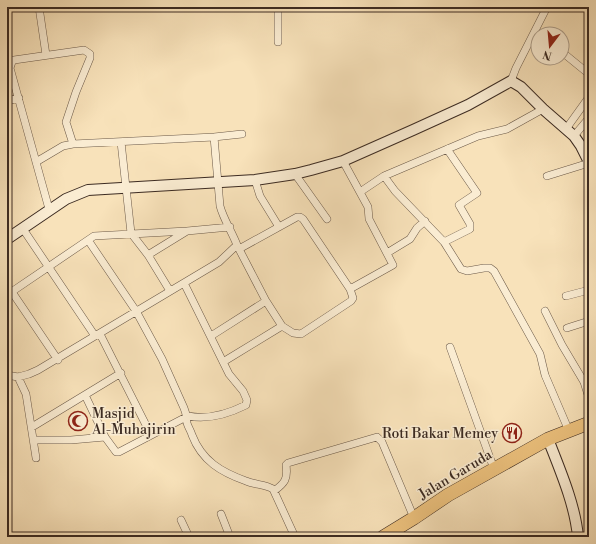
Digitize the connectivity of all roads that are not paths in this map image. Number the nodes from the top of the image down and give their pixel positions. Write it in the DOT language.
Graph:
graph roads {
  1 [pos="38,7"];
  2 [pos="278,7"];
  3 [pos="548,7"];
  4 [pos="540,26"];
  5 [pos="278,42"];
  6 [pos="530,46"];
  7 [pos="46,55"];
  8 [pos="570,59"];
  9 [pos="589,74"];
  10 [pos="511,81"];
  11 [pos="589,97"];
  12 [pos="19,98"];
  13 [pos="7,101"];
  14 [pos="543,109"];
  15 [pos="589,118"];
  16 [pos="566,129"];
  17 [pos="242,134"];
  18 [pos="574,136"];
  19 [pos="214,137"];
  20 [pos="121,142"];
  21 [pos="73,144"];
  22 [pos="447,149"];
  23 [pos="343,161"];
  24 [pos="36,162"];
  25 [pos="589,163"];
  26 [pos="295,174"];
  27 [pos="384,176"];
  28 [pos="547,176"];
  29 [pos="255,180"];
  30 [pos="217,182"];
  31 [pos="126,188"];
  32 [pos="360,192"];
  33 [pos="50,209"];
  34 [pos="327,219"];
  35 [pos="425,222"];
  36 [pos="230,227"];
  37 [pos="279,227"];
  38 [pos="23,229"];
  39 [pos="187,231"];
  40 [pos="131,233"];
  41 [pos="7,240"];
  42 [pos="88,240"];
  43 [pos="444,242"];
  44 [pos="238,247"];
  45 [pos="387,253"];
  46 [pos="148,255"];
  47 [pos="49,266"];
  48 [pos="184,283"];
  49 [pos="350,289"];
  50 [pos="589,290"];
  51 [pos="170,291"];
  52 [pos="9,294"];
  53 [pos="566,296"];
  54 [pos="266,301"];
  55 [pos="545,310"];
  56 [pos="136,312"];
  57 [pos="589,321"];
  58 [pos="282,326"];
  59 [pos="567,328"];
  60 [pos="98,335"];
  61 [pos="211,336"];
  62 [pos="450,347"];
  63 [pos="58,360"];
  64 [pos="223,362"];
  65 [pos="121,373"];
  66 [pos="7,375"];
  67 [pos="18,377"];
  68 [pos="85,395"];
  69 [pos="589,398"];
  70 [pos="188,416"];
  71 [pos="589,423"];
  72 [pos="32,427"];
  73 [pos="569,431"];
  74 [pos="151,435"];
  75 [pos="105,437"];
  76 [pos="548,439"];
  77 [pos="34,440"];
  78 [pos="36,458"];
  79 [pos="494,469"];
  80 [pos="274,491"];
  81 [pos="221,514"];
  82 [pos="414,518"];
  83 [pos="181,520"];
  84 [pos="189,537"];
  85 [pos="230,537"];
  86 [pos="295,537"];
  87 [pos="382,537"];
  88 [pos="578,537"];
  1 -- 7 [label="street"];
  2 -- 5 [label="street"];
  3 -- 4 [label="street"];
  6 -- 10 [label="street"];
  7 -- 12 [label="street"];
  7 -- 21 [label="street"];
  8 -- 9 [label="street"];
  10 -- 14 [label="street"];
  10 -- 23 [label="street"];
  11 -- 16 [label="street"];
  12 -- 13 [label="street"];
  12 -- 24 [label="street"];
  14 -- 16 [label="street"];
  14 -- 22 [label="street"];
  15 -- 18 [label="street"];
  16 -- 18 [label="street"];
  17 -- 19 [label="street"];
  18 -- 25 [label="street"];
  19 -- 20 [label="street"];
  19 -- 30 [label="street"];
  20 -- 21 [label="street"];
  20 -- 31 [label="street"];
  21 -- 24 [label="street"];
  22 -- 27 [label="street"];
  22 -- 43 [label="street"];
  23 -- 26 [label="street"];
  23 -- 32 [label="street"];
  24 -- 33 [label="street"];
  25 -- 28 [label="street"];
  26 -- 29 [label="street"];
  26 -- 34 [label="street"];
  27 -- 32 [label="street"];
  27 -- 35 [label="street"];
  29 -- 30 [label="street"];
  29 -- 37 [label="street"];
  30 -- 31 [label="street"];
  30 -- 36 [label="street"];
  31 -- 33 [label="street"];
  31 -- 40 [label="street"];
  32 -- 45 [label="street"];
  33 -- 38 [label="street"];
  35 -- 43 [label="street"];
  35 -- 45 [label="street"];
  36 -- 39 [label="street"];
  36 -- 44 [label="street"];
  37 -- 44 [label="street"];
  37 -- 49 [label="street"];
  38 -- 41 [label="street"];
  38 -- 47 [label="street"];
  39 -- 40 [label="street"];
  39 -- 46 [label="street"];
  40 -- 42 [label="street"];
  40 -- 46 [label="street"];
  42 -- 47 [label="street"];
  42 -- 56 [label="street"];
  43 -- 73 [label="street"];
  44 -- 48 [label="street"];
  44 -- 54 [label="street"];
  45 -- 49 [label="street"];
  46 -- 51 [label="street"];
  47 -- 52 [label="street"];
  47 -- 60 [label="street"];
  48 -- 51 [label="street"];
  48 -- 61 [label="street"];
  49 -- 58 [label="street"];
  50 -- 53 [label="street"];
  51 -- 56 [label="street"];
  52 -- 63 [label="street"];
  54 -- 58 [label="street"];
  54 -- 61 [label="street"];
  55 -- 69 [label="street"];
  56 -- 60 [label="street"];
  56 -- 70 [label="street"];
  57 -- 59 [label="street"];
  58 -- 64 [label="street"];
  60 -- 63 [label="street"];
  60 -- 65 [label="street"];
  61 -- 64 [label="street"];
  62 -- 79 [label="street"];
  63 -- 67 [label="street"];
  64 -- 70 [label="street"];
  65 -- 68 [label="street"];
  65 -- 74 [label="street"];
  66 -- 67 [label="street"];
  67 -- 72 [label="street"];
  68 -- 72 [label="street"];
  68 -- 75 [label="street"];
  70 -- 74 [label="street"];
  70 -- 80 [label="street"];
  71 -- 73 [label="highway, Jalan Garuda"];
  72 -- 77 [label="street"];
  73 -- 76 [label="highway, Jalan Garuda"];
  74 -- 75 [label="street"];
  75 -- 77 [label="street"];
  76 -- 79 [label="highway, Jalan Garuda"];
  76 -- 88 [label="street"];
  77 -- 78 [label="street"];
  79 -- 82 [label="highway, Jalan Garuda"];
  80 -- 82 [label="street"];
  80 -- 86 [label="street"];
  81 -- 85 [label="street"];
  82 -- 87 [label="highway, Jalan Garuda"];
  83 -- 84 [label="street"];
}
